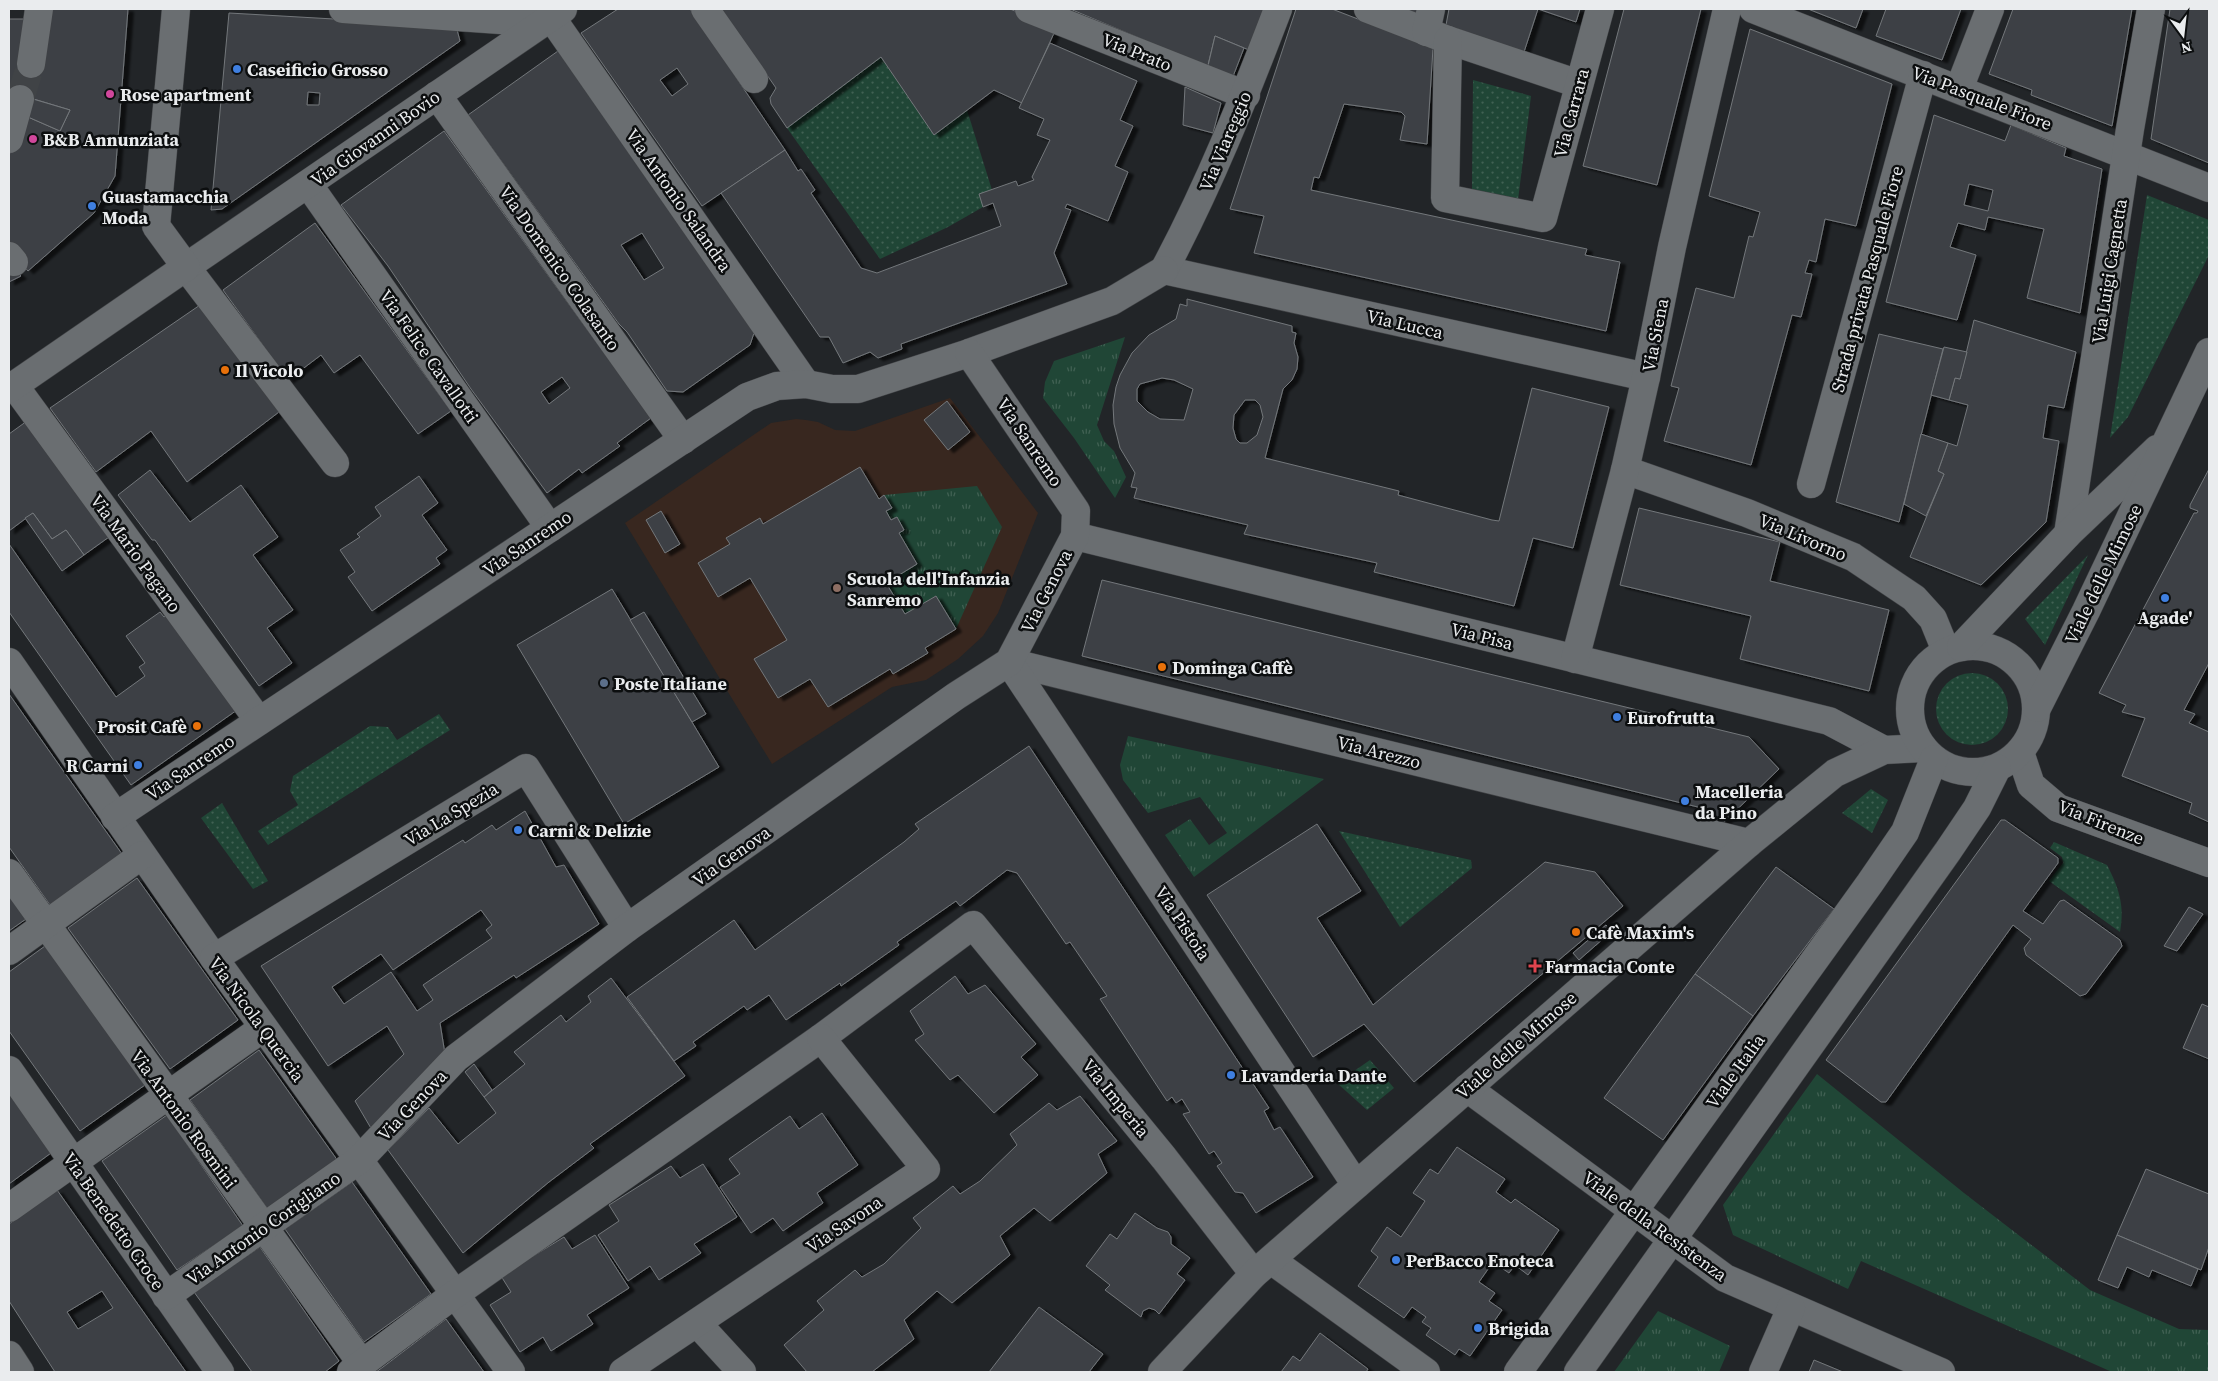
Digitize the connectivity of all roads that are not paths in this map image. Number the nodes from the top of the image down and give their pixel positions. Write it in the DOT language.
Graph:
graph roads {
  1 [pos="39,9"];
  2 [pos="176,9"];
  3 [pos="343,9"];
  4 [pos="705,9"];
  5 [pos="1029,9"];
  6 [pos="1278,9"];
  7 [pos="1368,9"];
  8 [pos="1600,9"];
  9 [pos="1728,9"];
  10 [pos="1753,9"];
  11 [pos="1990,9"];
  12 [pos="2152,9"];
  13 [pos="552,16"];
  14 [pos="1435,27"];
  15 [pos="31,64"];
  16 [pos="1923,75"];
  17 [pos="754,79"];
  18 [pos="1579,84"];
  19 [pos="1959,89"];
  20 [pos="437,95"];
  21 [pos="1246,95"];
  22 [pos="15,107"];
  23 [pos="9,139"];
  24 [pos="2126,155"];
  25 [pos="308,184"];
  26 [pos="2209,188"];
  27 [pos="186,267"];
  28 [pos="1164,270"];
  29 [pos="2209,352"];
  30 [pos="969,353"];
  31 [pos="1646,378"];
  32 [pos="806,384"];
  33 [pos="11,387"];
  34 [pos="2167,439"];
  35 [pos="683,440"];
  36 [pos="335,463"];
  37 [pos="1625,470"];
  38 [pos="1811,484"];
  39 [pos="550,528"];
  40 [pos="2068,534"];
  41 [pos="1075,536"];
  42 [pos="1954,649"];
  43 [pos="1575,659"];
  44 [pos="1009,662"];
  45 [pos="12,672"];
  46 [pos="2037,708"];
  47 [pos="259,722"];
  48 [pos="1884,750"];
  49 [pos="2020,752"];
  50 [pos="1928,753"];
  51 [pos="1997,768"];
  52 [pos="115,817"];
  53 [pos="1749,843"];
  54 [pos="142,856"];
  55 [pos="2209,863"];
  56 [pos="9,873"];
  57 [pos="45,926"];
  58 [pos="627,928"];
  59 [pos="9,951"];
  60 [pos="214,958"];
  61 [pos="263,1028"];
  62 [pos="821,1038"];
  63 [pos="9,1070"];
  64 [pos="1467,1088"];
  65 [pos="168,1096"];
  66 [pos="359,1160"];
  67 [pos="73,1163"];
  68 [pos="1356,1185"];
  69 [pos="9,1208"];
  70 [pos="1634,1211"];
  71 [pos="263,1228"];
  72 [pos="1673,1240"];
  73 [pos="1263,1267"];
  74 [pos="455,1294"];
  75 [pos="166,1296"];
  76 [pos="1791,1308"];
  77 [pos="697,1323"];
  78 [pos="9,1355"];
  79 [pos="356,1368"];
  80 [pos="20,1372"];
  81 [pos="220,1372"];
  82 [pos="511,1372"];
  83 [pos="623,1372"];
  84 [pos="742,1372"];
  85 [pos="1162,1372"];
  86 [pos="1426,1372"];
  87 [pos="1518,1372"];
  88 [pos="1578,1372"];
  89 [pos="1762,1372"];
  90 [pos="1941,1372"];
  1 -- 15 [label="street"];
  2 -- 27 [label="street"];
  3 -- 13 [label="street"];
  4 -- 17 [label="street"];
  5 -- 21 [label="street, Via Prato"];
  6 -- 21 [label="street, Via Viareggio"];
  7 -- 14 [label="street"];
  8 -- 18 [label="street, Via Carrara"];
  9 -- 31 [label="street, Via Siena"];
  10 -- 16 [label="street, Via Pasquale Fiore"];
  11 -- 19 [label="street"];
  12 -- 24 [label="street, Via Luigi Cagnetta"];
  13 -- 20 [label="street, Via Giovanni Bovio"];
  13 -- 32 [label="street, Via Antonio Salandra"];
  14 -- 18 [label="street"];
  14 -- 18 [label="street, Via Carrara"];
  16 -- 19 [label="street, Via Pasquale Fiore"];
  16 -- 38 [label="street, Strada privata Pasquale Fiore"];
  19 -- 24 [label="street, Via Pasquale Fiore"];
  20 -- 25 [label="street, Via Giovanni Bovio"];
  20 -- 35 [label="street, Via Domenico Colasanto"];
  21 -- 28 [label="street, Via Viareggio"];
  22 -- 23 [label="street"];
  24 -- 26 [label="street, Via Pasquale Fiore"];
  24 -- 40 [label="street, Via Luigi Cagnetta"];
  25 -- 27 [label="street, Via Giovanni Bovio"];
  25 -- 39 [label="street, Via Felice Cavallotti"];
  27 -- 33 [label="street, Via Giovanni Bovio"];
  27 -- 36 [label="street"];
  28 -- 30 [label="street, Via Sanremo"];
  28 -- 31 [label="street, Via Lucca"];
  29 -- 34 [label="street, Viale delle Mimose"];
  30 -- 32 [label="street, Via Sanremo"];
  30 -- 41 [label="street, Via Sanremo"];
  31 -- 37 [label="street, Via Siena"];
  32 -- 35 [label="street, Via Sanremo"];
  33 -- 47 [label="street, Via Mario Pagano"];
  34 -- 40 [label="street, Viale delle Mimose"];
  34 -- 46 [label="street, Viale delle Mimose"];
  35 -- 39 [label="street, Via Sanremo"];
  37 -- 42 [label="street, Via Livorno"];
  37 -- 43 [label="street, Via Siena"];
  39 -- 47 [label="street, Via Sanremo"];
  40 -- 42 [label="street, Viale delle Mimose"];
  41 -- 43 [label="street, Via Pisa"];
  41 -- 44 [label="street, Via Genova"];
  42 -- 46 [label="street"];
  42 -- 50 [label="street"];
  43 -- 48 [label="street, Via Pisa"];
  44 -- 53 [label="street, Via Arezzo"];
  44 -- 58 [label="street, Via Genova"];
  44 -- 68 [label="street, Via Pistoia"];
  45 -- 52 [label="street, Via Nicola Quercia"];
  46 -- 49 [label="street"];
  47 -- 52 [label="street, Via Sanremo"];
  48 -- 50 [label="street, Viale delle Mimose"];
  48 -- 53 [label="street, Viale delle Mimose"];
  49 -- 51 [label="street"];
  49 -- 55 [label="street, Via Firenze"];
  50 -- 51 [label="street"];
  50 -- 70 [label="street, Viale Italia"];
  51 -- 72 [label="street"];
  52 -- 54 [label="street, Via Nicola Quercia"];
  53 -- 64 [label="street, Viale delle Mimose"];
  54 -- 57 [label="street"];
  54 -- 60 [label="street, Via Nicola Quercia"];
  56 -- 57 [label="street, Via Antonio Rosmini"];
  57 -- 59 [label="street"];
  57 -- 65 [label="street, Via Antonio Rosmini"];
  58 -- 60 [label="street, Via La Spezia"];
  58 -- 66 [label="street, Via Genova"];
  60 -- 61 [label="street, Via Nicola Quercia"];
  61 -- 65 [label="street"];
  61 -- 66 [label="street, Via Nicola Quercia"];
  62 -- 73 [label="street, Via Imperia"];
  62 -- 74 [label="street"];
  62 -- 77 [label="street, Via Savona"];
  63 -- 67 [label="street, Via Benedetto Croce"];
  64 -- 68 [label="street, Viale delle Mimose"];
  64 -- 70 [label="street, Viale della Resistenza"];
  65 -- 67 [label="street"];
  65 -- 71 [label="street, Via Antonio Rosmini"];
  66 -- 71 [label="street, Via Antonio Corigliano"];
  66 -- 74 [label="street, Via Nicola Quercia"];
  67 -- 69 [label="street"];
  67 -- 75 [label="street, Via Benedetto Croce"];
  68 -- 73 [label="street, Viale delle Mimose"];
  70 -- 72 [label="street, Viale della Resistenza"];
  70 -- 87 [label="street, Viale Italia"];
  71 -- 75 [label="street, Via Antonio Corigliano"];
  71 -- 79 [label="street, Via Antonio Rosmini"];
  72 -- 76 [label="street, Viale della Resistenza"];
  72 -- 88 [label="street"];
  73 -- 85 [label="street, Viale delle Mimose"];
  73 -- 86 [label="street, Via Imperia"];
  74 -- 79 [label="street"];
  74 -- 82 [label="street, Via Nicola Quercia"];
  75 -- 81 [label="street, Via Benedetto Croce"];
  76 -- 89 [label="street"];
  76 -- 90 [label="street, Viale della Resistenza"];
  77 -- 83 [label="street, Via Savona"];
  77 -- 84 [label="street"];
  78 -- 80 [label="street"];
}
